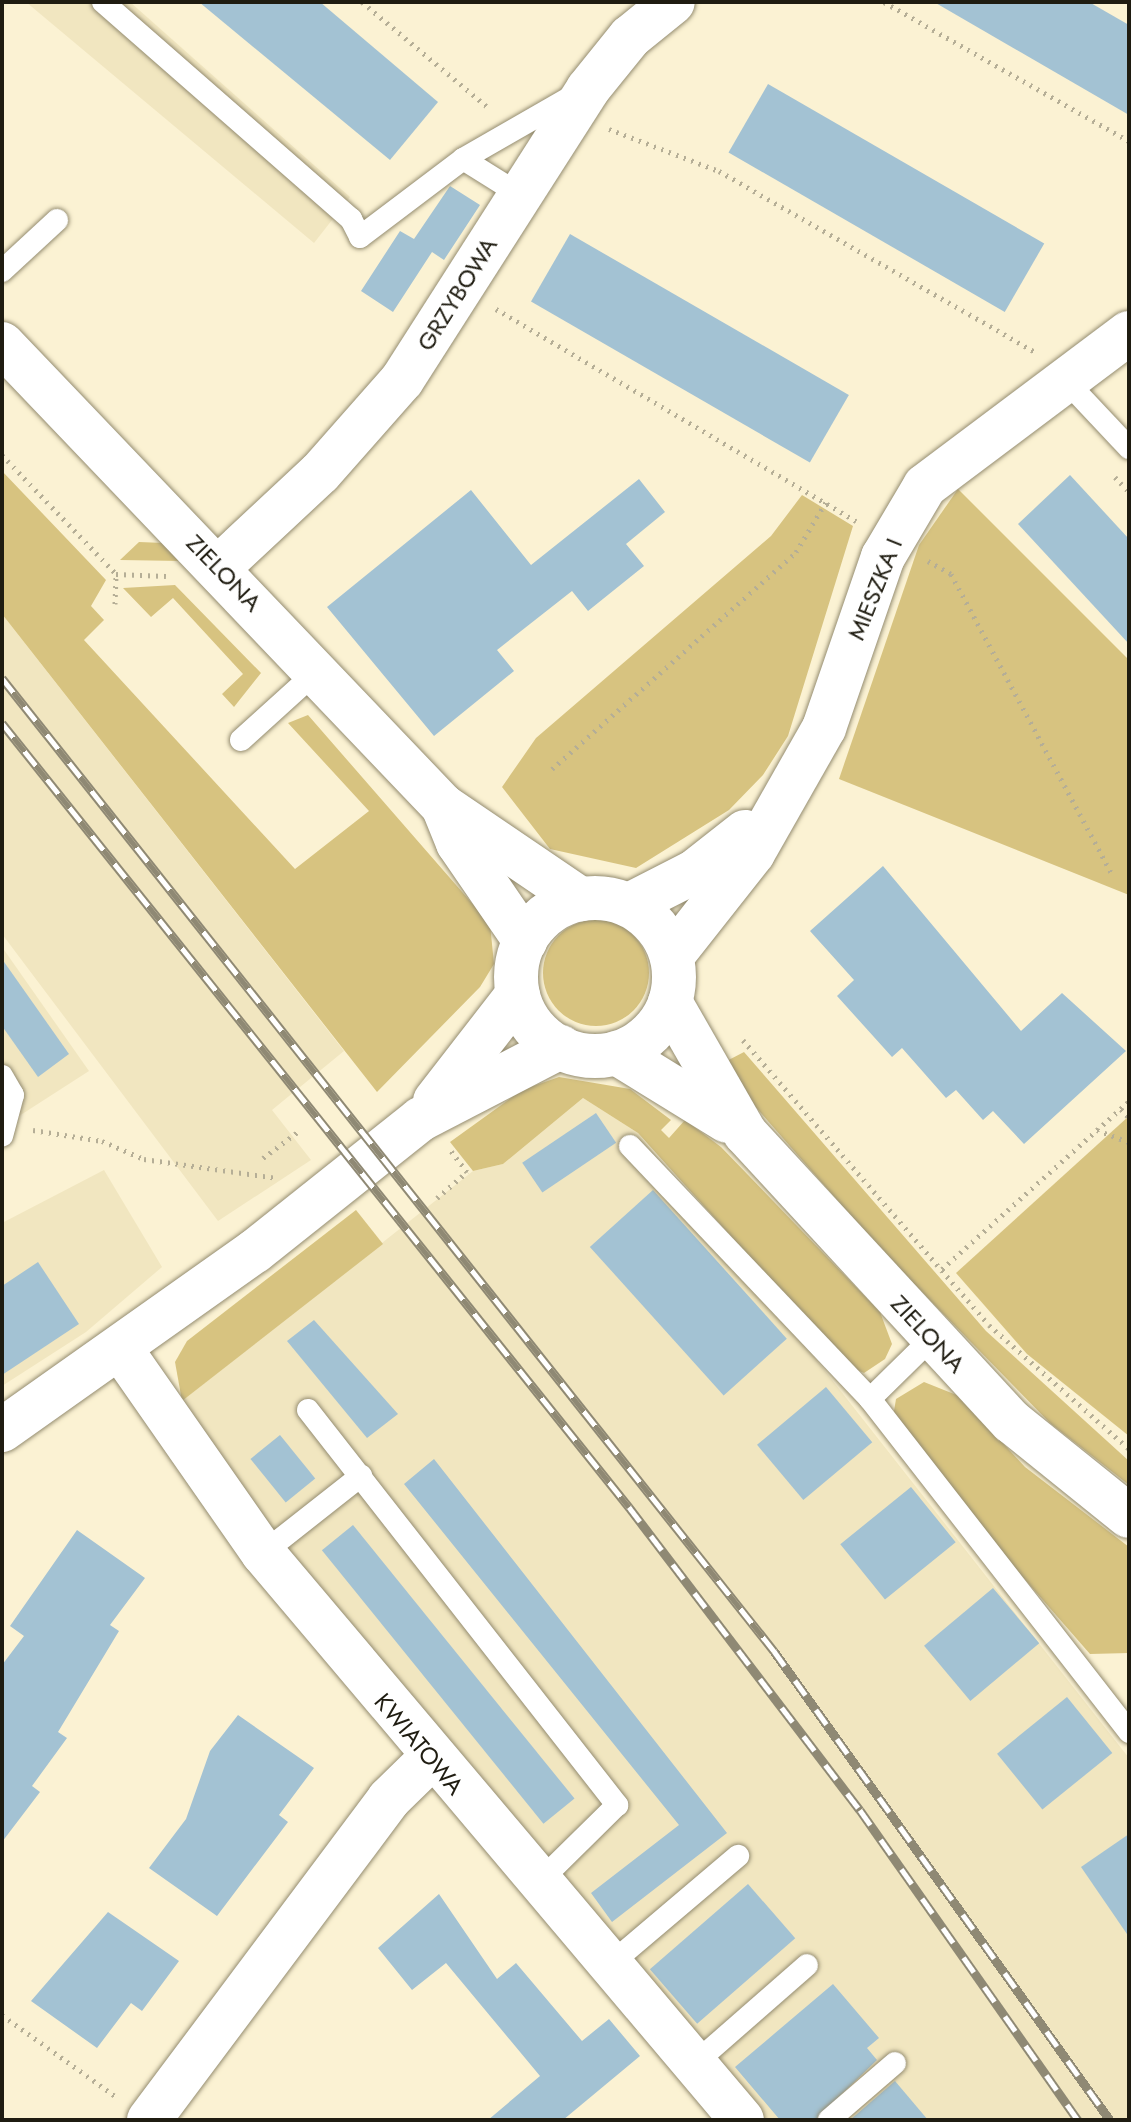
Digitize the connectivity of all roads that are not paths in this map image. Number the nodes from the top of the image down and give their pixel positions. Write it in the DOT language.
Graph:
graph roads {
  1 [pos="103,2"];
  2 [pos="673,2"];
  3 [pos="594,107"];
  4 [pos="463,159"];
  5 [pos="519,194"];
  6 [pos="57,220"];
  7 [pos="2,271"];
  8 [pos="1129,333"];
  9 [pos="2,344"];
  10 [pos="1057,370"];
  11 [pos="1129,448"];
  12 [pos="200,572"];
  13 [pos="317,671"];
  14 [pos="241,740"];
  15 [pos="784,794"];
  16 [pos="443,806"];
  17 [pos="580,899"];
  18 [pos="629,905"];
  19 [pos="525,941"];
  20 [pos="672,956"];
  21 [pos="518,994"];
  22 [pos="670,1002"];
  23 [pos="560,1047"];
  24 [pos="617,1053"];
  25 [pos="2,1076"];
  26 [pos="431,1128"];
  27 [pos="5,1131"];
  28 [pos="745,1133"];
  29 [pos="630,1146"];
  30 [pos="932,1338"];
  31 [pos="120,1348"];
  32 [pos="870,1399"];
  33 [pos="308,1410"];
  34 [pos="2,1430"];
  35 [pos="361,1476"];
  36 [pos="1129,1516"];
  37 [pos="263,1553"];
  38 [pos="1129,1732"];
  39 [pos="431,1758"];
  40 [pos="738,1856"];
  41 [pos="537,1884"];
  42 [pos="807,1965"];
  43 [pos="607,1967"];
  44 [pos="895,2063"];
  45 [pos="694,2064"];
  46 [pos="135,2110"];
  47 [pos="742,2120"];
  48 [pos="829,2120"];
  1 -- 4 [label="lane"];
  2 -- 3 [label="street, GRZYBOWA"];
  3 -- 4 [label="lane"];
  3 -- 5 [label="street, GRZYBOWA"];
  4 -- 5 [label="lane"];
  5 -- 12 [label="street, GRZYBOWA"];
  6 -- 7 [label="lane"];
  8 -- 10 [label="street, MIESZKA I"];
  9 -- 12 [label="street, ZIELONA"];
  10 -- 11 [label="lane"];
  10 -- 15 [label="street, MIESZKA I"];
  12 -- 13 [label="street, ZIELONA"];
  13 -- 14 [label="lane"];
  13 -- 16 [label="street, ZIELONA"];
  15 -- 18 [label="street, MIESZKA I"];
  15 -- 20 [label="street, MIESZKA I"];
  16 -- 17 [label="street, ZIELONA"];
  16 -- 19 [label="street, ZIELONA"];
  17 -- 18 [label="street"];
  17 -- 19 [label="street"];
  18 -- 20 [label="street"];
  19 -- 21 [label="street"];
  20 -- 22 [label="street"];
  21 -- 23 [label="street"];
  21 -- 26 [label="street"];
  22 -- 24 [label="street"];
  22 -- 28 [label="street, ZIELONA"];
  23 -- 24 [label="street"];
  23 -- 26 [label="street"];
  24 -- 28 [label="street, ZIELONA"];
  25 -- 27 [label="lane"];
  26 -- 31 [label="street"];
  28 -- 30 [label="street, ZIELONA"];
  29 -- 32 [label="lane"];
  30 -- 32 [label="lane"];
  30 -- 36 [label="street, ZIELONA"];
  31 -- 34 [label="street"];
  31 -- 37 [label="street, KWIATOWA"];
  32 -- 38 [label="lane"];
  33 -- 35 [label="lane"];
  35 -- 37 [label="lane"];
  35 -- 41 [label="lane"];
  37 -- 39 [label="street, KWIATOWA"];
  39 -- 41 [label="street, KWIATOWA"];
  39 -- 46 [label="street"];
  40 -- 43 [label="lane"];
  41 -- 43 [label="street, KWIATOWA"];
  42 -- 45 [label="lane"];
  43 -- 45 [label="street, KWIATOWA"];
  44 -- 48 [label="lane"];
  45 -- 47 [label="street, KWIATOWA"];
}
